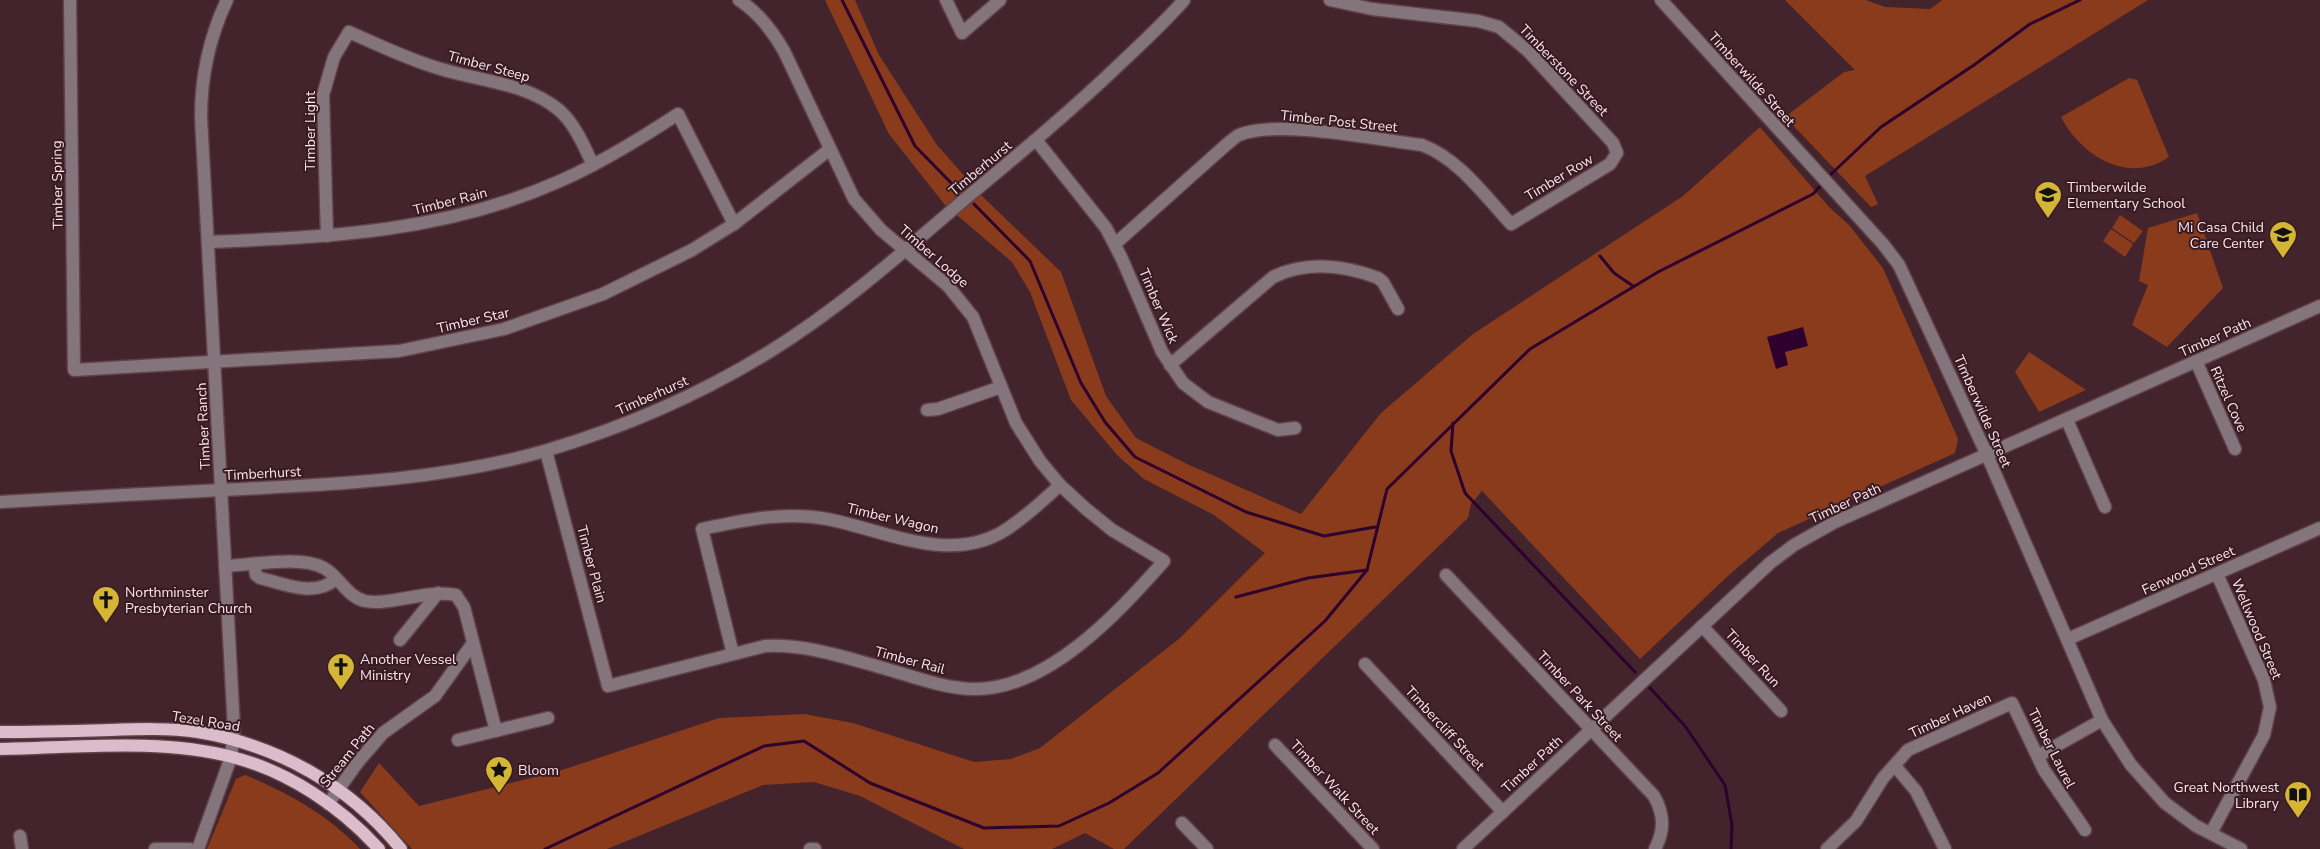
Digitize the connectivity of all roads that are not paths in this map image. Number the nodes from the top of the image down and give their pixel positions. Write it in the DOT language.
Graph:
graph roads {
  1 [pos="70,0"];
  2 [pos="228,0"];
  3 [pos="738,0"];
  4 [pos="946,0"];
  5 [pos="1000,0"];
  6 [pos="1184,0"];
  7 [pos="1330,0"];
  8 [pos="1660,0"];
  9 [pos="349,32"];
  10 [pos="1036,140"];
  11 [pos="830,149"];
  12 [pos="1617,152"];
  13 [pos="593,165"];
  14 [pos="734,224"];
  15 [pos="1511,224"];
  16 [pos="327,236"];
  17 [pos="208,242"];
  18 [pos="1115,244"];
  19 [pos="905,250"];
  20 [pos="2320,306"];
  21 [pos="1398,309"];
  22 [pos="2196,361"];
  23 [pos="215,362"];
  24 [pos="1170,365"];
  25 [pos="74,370"];
  26 [pos="1001,386"];
  27 [pos="927,410"];
  28 [pos="2067,420"];
  29 [pos="1295,428"];
  30 [pos="2234,449"];
  31 [pos="546,451"];
  32 [pos="1987,455"];
  33 [pos="1060,485"];
  34 [pos="222,490"];
  35 [pos="0,502"];
  36 [pos="2105,507"];
  37 [pos="2320,528"];
  38 [pos="1164,561"];
  39 [pos="254,564"];
  40 [pos="226,566"];
  41 [pos="2217,574"];
  42 [pos="1446,575"];
  43 [pos="336,579"];
  44 [pos="438,593"];
  45 [pos="1702,626"];
  46 [pos="2068,639"];
  47 [pos="400,640"];
  48 [pos="473,643"];
  49 [pos="733,654"];
  50 [pos="1365,664"];
  51 [pos="608,686"];
  52 [pos="2012,703"];
  53 [pos="1781,711"];
  54 [pos="548,718"];
  55 [pos="2102,720"];
  56 [pos="1592,730"];
  57 [pos="496,731"];
  58 [pos="0,732"];
  59 [pos="233,739"];
  60 [pos="458,740"];
  61 [pos="1275,745"];
  62 [pos="0,750"];
  63 [pos="231,756"];
  64 [pos="2038,756"];
  65 [pos="1895,766"];
  66 [pos="337,789"];
  67 [pos="328,804"];
  68 [pos="1503,812"];
  69 [pos="1182,823"];
  70 [pos="2085,830"];
  71 [pos="2211,833"];
  72 [pos="20,836"];
  73 [pos="22,849"];
  74 [pos="155,849"];
  75 [pos="190,849"];
  76 [pos="198,849"];
  77 [pos="379,849"];
  78 [pos="401,849"];
  79 [pos="810,849"];
  80 [pos="815,849"];
  81 [pos="1207,849"];
  82 [pos="1373,849"];
  83 [pos="1463,849"];
  84 [pos="1655,849"];
  85 [pos="1827,849"];
  86 [pos="1946,849"];
  87 [pos="2241,849"];
  1 -- 25 [label="street, Timber Spring"];
  2 -- 17 [label="street, Timber Ranch"];
  3 -- 11 [label="street, Timber Lodge"];
  4 -- 5 [label="street"];
  6 -- 10 [label="street, Timberhurst"];
  7 -- 12 [label="street, Timberstone Street"];
  8 -- 32 [label="street, Timberwilde Street"];
  9 -- 13 [label="street, Timber Steep"];
  9 -- 16 [label="street, Timber Light"];
  10 -- 18 [label="street, Timber Wick"];
  10 -- 19 [label="street, Timberhurst"];
  11 -- 14 [label="street, Timber Star"];
  11 -- 19 [label="street, Timber Lodge"];
  12 -- 15 [label="street, Timber Row"];
  13 -- 14 [label="street, Timber Rain"];
  13 -- 16 [label="street, Timber Rain"];
  14 -- 23 [label="street, Timber Star"];
  15 -- 18 [label="street, Timber Post Street"];
  16 -- 17 [label="street, Timber Rain"];
  17 -- 23 [label="street, Timber Ranch"];
  18 -- 24 [label="street, Timber Wick"];
  19 -- 26 [label="street, Timber Lodge"];
  19 -- 31 [label="street, Timberhurst"];
  20 -- 22 [label="street, Timber Path"];
  21 -- 24 [label="street"];
  22 -- 28 [label="street, Timber Path"];
  22 -- 30 [label="street, Ritzel Cove"];
  23 -- 25 [label="street, Timber Star"];
  23 -- 34 [label="street, Timber Ranch"];
  24 -- 29 [label="street, Timber Wick"];
  26 -- 27 [label="street"];
  26 -- 33 [label="street, Timber Lodge"];
  28 -- 32 [label="street, Timber Path"];
  28 -- 36 [label="street"];
  31 -- 34 [label="street, Timberhurst"];
  31 -- 51 [label="street, Timber Plain"];
  32 -- 45 [label="street, Timber Path"];
  32 -- 46 [label="street, Timberwilde Street"];
  33 -- 38 [label="street, Timber Lodge"];
  33 -- 49 [label="street, Timber Wagon"];
  34 -- 35 [label="street, Timberhurst"];
  34 -- 40 [label="street, Timber Ranch"];
  37 -- 41 [label="street, Fenwood Street"];
  38 -- 49 [label="street, Timber Rail"];
  39 -- 40 [label="street"];
  39 -- 43 [label="street"];
  39 -- 43 [label="street"];
  40 -- 59 [label="street, Timber Ranch"];
  41 -- 46 [label="street, Fenwood Street"];
  41 -- 71 [label="street, Wellwood Street"];
  42 -- 56 [label="street, Timber Park Street"];
  43 -- 44 [label="street"];
  44 -- 47 [label="street"];
  44 -- 48 [label="street"];
  45 -- 53 [label="street, Timber Run"];
  45 -- 56 [label="street, Timber Path"];
  46 -- 55 [label="street, Timberwilde Street"];
  48 -- 57 [label="street"];
  48 -- 66 [label="street, Stream Path"];
  49 -- 51 [label="street, Timber Rail"];
  50 -- 68 [label="street, Timbercliff Street"];
  52 -- 64 [label="street, Timber Laurel"];
  52 -- 65 [label="street, Timber Haven"];
  54 -- 57 [label="street"];
  55 -- 64 [label="street"];
  55 -- 71 [label="street, Timberwilde Street"];
  56 -- 68 [label="street, Timber Path"];
  56 -- 84 [label="street, Timber Park Street"];
  57 -- 60 [label="street"];
  58 -- 59 [label="main road, Tezel Road"];
  59 -- 63 [label="street, Timber Ranch"];
  59 -- 66 [label="main road, Tezel Road"];
  61 -- 82 [label="street, Timber Walk Street"];
  62 -- 63 [label="main road"];
  63 -- 67 [label="main road"];
  63 -- 76 [label="street, Timber Ranch"];
  64 -- 70 [label="street, Timber Laurel"];
  65 -- 85 [label="street, Timber Haven"];
  65 -- 86 [label="street"];
  66 -- 67 [label="street, Stream Path"];
  66 -- 78 [label="main road, Tezel Road"];
  67 -- 77 [label="main road"];
  68 -- 83 [label="street, Timber Path"];
  69 -- 81 [label="street"];
  71 -- 87 [label="street, Timberwilde Street"];
  72 -- 73 [label="street"];
  74 -- 75 [label="street"];
  79 -- 80 [label="street"];
}
